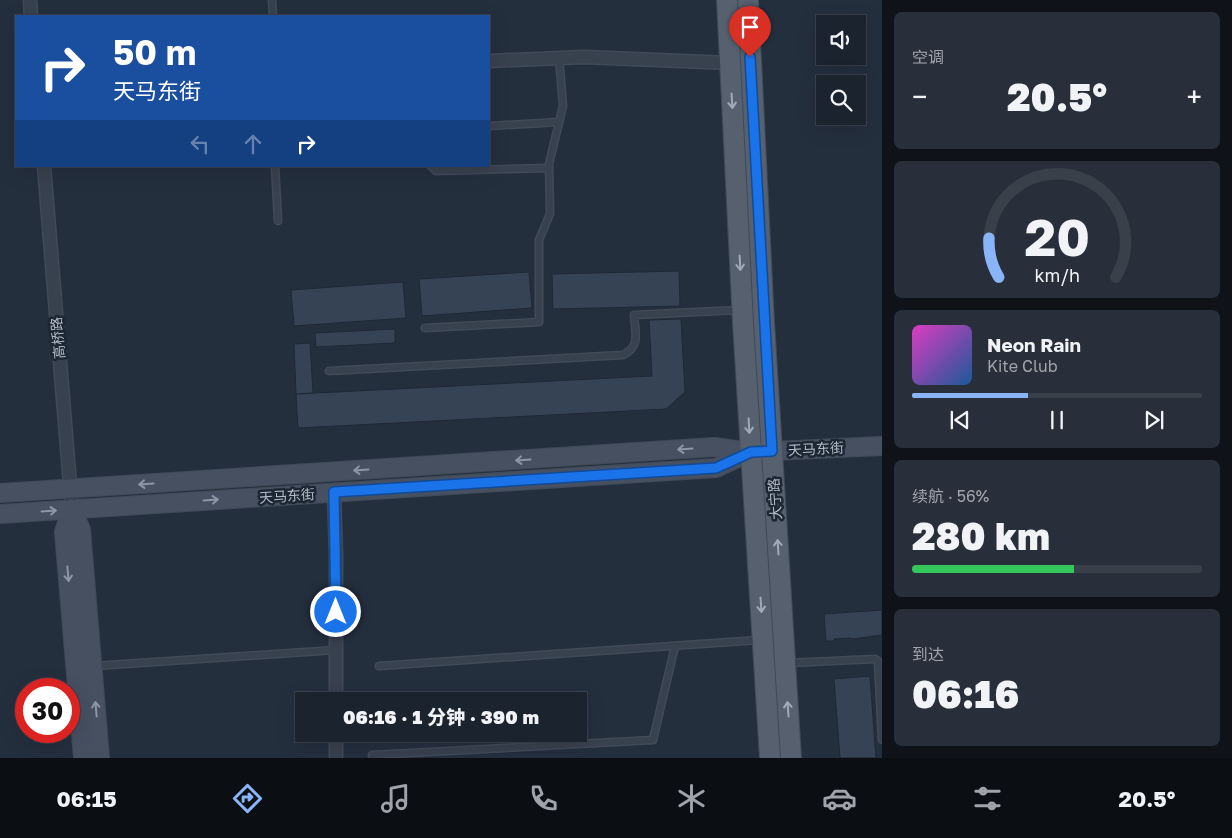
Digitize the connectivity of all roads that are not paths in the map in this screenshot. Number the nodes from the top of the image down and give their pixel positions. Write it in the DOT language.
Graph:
graph roads {
  1 [pos="30,0"];
  2 [pos="272,0"];
  3 [pos="727,0"];
  4 [pos="748,0"];
  5 [pos="31,15"];
  6 [pos="273,15"];
  7 [pos="560,57"];
  8 [pos="490,61"];
  9 [pos="730,63"];
  10 [pos="559,122"];
  11 [pos="490,126"];
  12 [pos="44,167"];
  13 [pos="275,167"];
  14 [pos="432,167"];
  15 [pos="549,168"];
  16 [pos="278,221"];
  17 [pos="742,310"];
  18 [pos="425,328"];
  19 [pos="329,371"];
  20 [pos="882,446"];
  21 [pos="772,451"];
  22 [pos="751,452"];
  23 [pos="71,489"];
  24 [pos="334,492"];
  25 [pos="0,494"];
  26 [pos="72,510"];
  27 [pos="0,514"];
  28 [pos="763,640"];
  29 [pos="676,646"];
  30 [pos="336,650"];
  31 [pos="785,663"];
  32 [pos="92,666"];
  33 [pos="378,666"];
  34 [pos="881,683"];
  35 [pos="336,692"];
  36 [pos="882,740"];
  37 [pos="336,742"];
  38 [pos="372,755"];
  39 [pos="83,758"];
  40 [pos="100,758"];
  41 [pos="336,758"];
  42 [pos="770,758"];
  43 [pos="791,758"];
  1 -- 5 [label="street"];
  2 -- 6 [label="lane"];
  3 -- 9 [label="main road, 大宁路"];
  4 -- 21 [label="main road, 大宁路"];
  7 -- 8 [label="street"];
  7 -- 9 [label="street"];
  7 -- 10 [label="lane"];
  9 -- 17 [label="main road, 大宁路, one-way"];
  10 -- 11 [label="lane"];
  10 -- 15 [label="lane"];
  12 -- 23 [label="street, 高桥路"];
  13 -- 16 [label="lane"];
  14 -- 15 [label="lane"];
  15 -- 18 [label="lane"];
  17 -- 19 [label="lane"];
  17 -- 22 [label="main road, 大宁路, one-way"];
  20 -- 21 [label="street, 天马东街"];
  21 -- 22 [label="street, 天马东街"];
  31 -- 21 [label="main road, 大宁路, one-way"];
  22 -- 23 [label="street, 天马东街, one-way"];
  22 -- 24 [label="street, 天马东街"];
  22 -- 28 [label="main road, 大宁路, one-way"];
  23 -- 25 [label="street, 天马东街"];
  23 -- 26 [label="street, 高桥路"];
  26 -- 24 [label="street, 天马东街, one-way"];
  24 -- 30 [label="street"];
  27 -- 26 [label="street, 天马东街, one-way"];
  26 -- 32 [label="street, 高桥路"];
  26 -- 39 [label="street, 高桥路, one-way"];
  28 -- 29 [label="lane"];
  28 -- 42 [label="main road, 大宁路"];
  29 -- 33 [label="lane"];
  29 -- 38 [label="lane"];
  30 -- 32 [label="lane"];
  30 -- 35 [label="street"];
  31 -- 34 [label="lane"];
  43 -- 31 [label="main road, 大宁路, one-way"];
  40 -- 32 [label="street, 高桥路, one-way"];
  34 -- 36 [label="lane"];
  37 -- 41 [label="street"];
}
